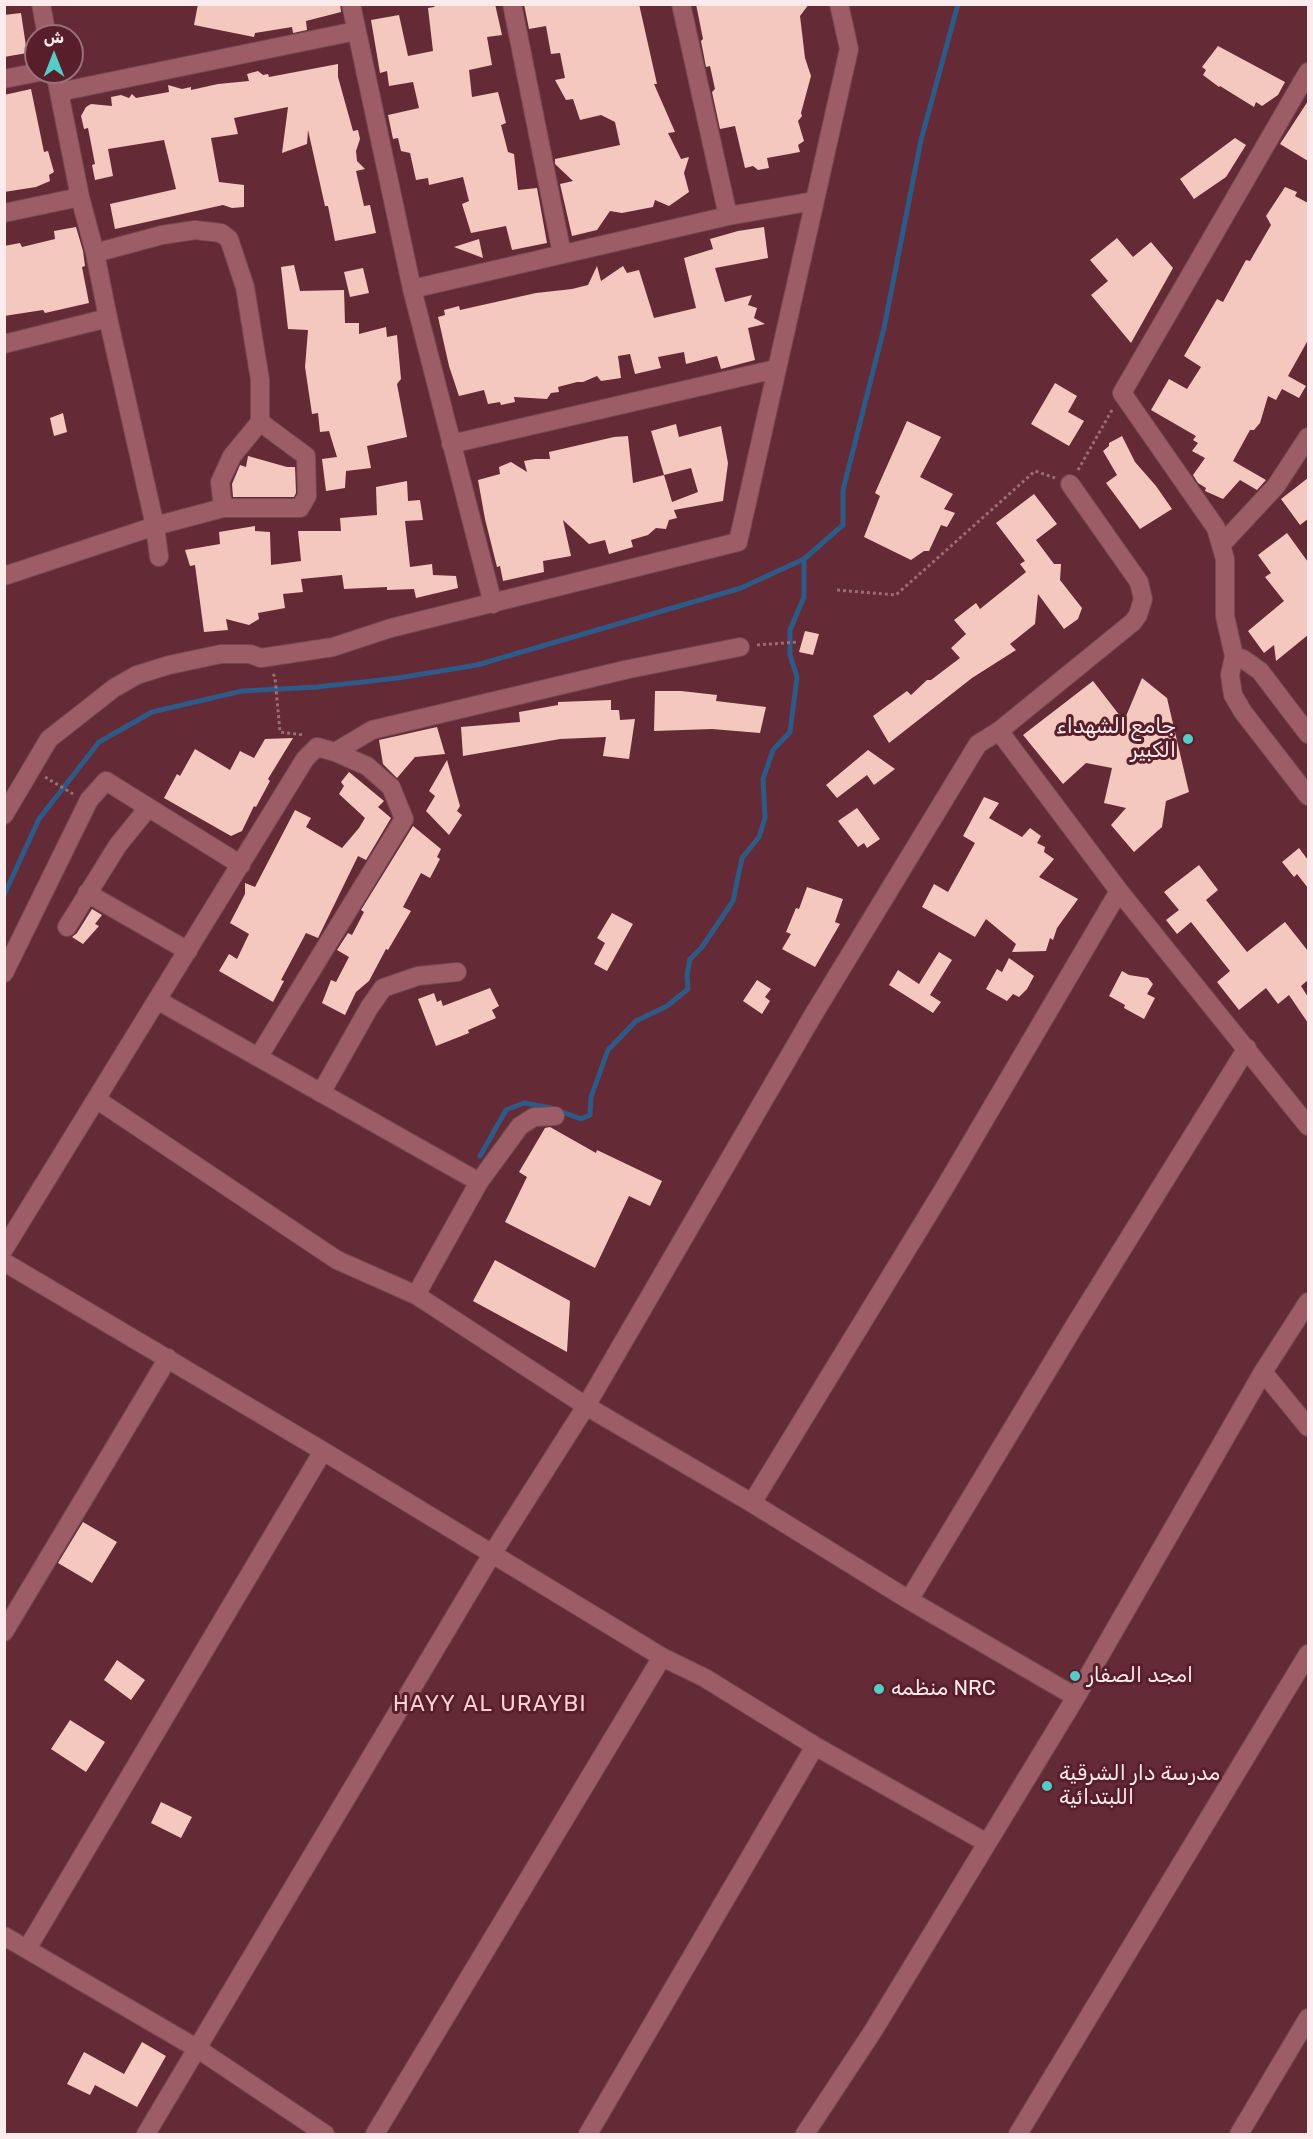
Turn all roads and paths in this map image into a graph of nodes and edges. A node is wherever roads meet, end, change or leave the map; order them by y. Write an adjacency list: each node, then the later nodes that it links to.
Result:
1 (41, 4): 6 (street)
2 (351, 4): 7 (street)
3 (512, 4): 18 (street)
4 (681, 4): 16 (street)
5 (839, 4): 14 (street)
6 (45, 24)
7 (356, 30): 12 (street); 19 (street)
8 (1308, 74): 23 (street)
9 (24, 75): 10 (street)
10 (4, 79)
11 (57, 84): 12 (street)
12 (59, 92): 13 (street)
13 (80, 197): 15 (street); 17 (street)
14 (814, 201): 16 (street); 22 (street)
15 (4, 213)
16 (728, 216): 18 (street)
17 (95, 253): 20 (street); 24 (street)
18 (562, 254): 19 (street)
19 (412, 289): 26 (street)
20 (108, 318): 21 (street); 29 (street)
21 (4, 344)
22 (776, 369): 26 (street); 34 (street)
23 (1122, 393): 27 (path); 30 (street)
24 (260, 422): 28 (street); 28 (street)
25 (1308, 440): 30 (street)
26 (451, 444): 34 (street)
27 (1070, 484): 33 (path); 40 (street)
28 (223, 508): 29 (street)
29 (155, 526): 31 (street); 32 (street)
30 (1222, 544): 38 (street)
31 (159, 557)
32 (4, 576)
33 (837, 590)
34 (493, 604): 48 (street)
35 (798, 642): 36 (path)
36 (766, 644)
37 (740, 647): 43 (street)
38 (1234, 656): 41 (street); 45 (street)
39 (275, 677): 42 (path)
40 (999, 731): 50 (street); 70 (street)
41 (1308, 734)
42 (317, 747): 43 (street); 49 (street)
43 (335, 752): 58 (street)
44 (52, 781): 46 (path)
45 (1308, 796)
46 (77, 797)
47 (148, 808): 49 (street); 51 (street); 55 (street)
48 (4, 815)
49 (241, 864): 53 (street)
50 (1119, 891): 57 (street); 73 (street)
51 (87, 892): 52 (street); 53 (street)
52 (67, 927)
53 (188, 951): 56 (street)
54 (457, 972): 59 (street)
55 (4, 973)
56 (157, 1000): 58 (street); 60 (street)
57 (1247, 1048): 62 (street); 75 (street)
58 (259, 1056): 59 (street)
59 (321, 1093): 63 (street)
60 (96, 1099): 64 (street); 66 (street)
61 (555, 1116): 63 (street)
62 (1308, 1126)
63 (479, 1182): 66 (street)
64 (4, 1249)
65 (4, 1262): 68 (street)
66 (416, 1295): 70 (street)
67 (1308, 1302): 69 (street)
68 (168, 1358): 72 (street); 76 (street)
69 (1263, 1372): 71 (street); 79 (street)
70 (586, 1406): 73 (street); 74 (street)
71 (1308, 1427)
72 (323, 1451): 74 (street); 83 (street)
73 (752, 1503): 75 (street)
74 (492, 1554): 78 (street); 85 (street)
75 (909, 1600): 79 (street)
76 (4, 1632)
77 (1308, 1654): 91 (street)
78 (662, 1657): 80 (street); 88 (street)
79 (1076, 1696): 81 (street)
80 (815, 1746): 81 (street); 89 (street)
81 (987, 1843): 90 (street)
82 (4, 1936): 83 (street)
83 (27, 1949): 85 (street)
84 (1308, 2018): 92 (street)
85 (198, 2049): 86 (street); 87 (street)
86 (146, 2134)
87 (325, 2134)
88 (375, 2134)
89 (588, 2134)
90 (805, 2134)
91 (1018, 2134)
92 (1239, 2134)

